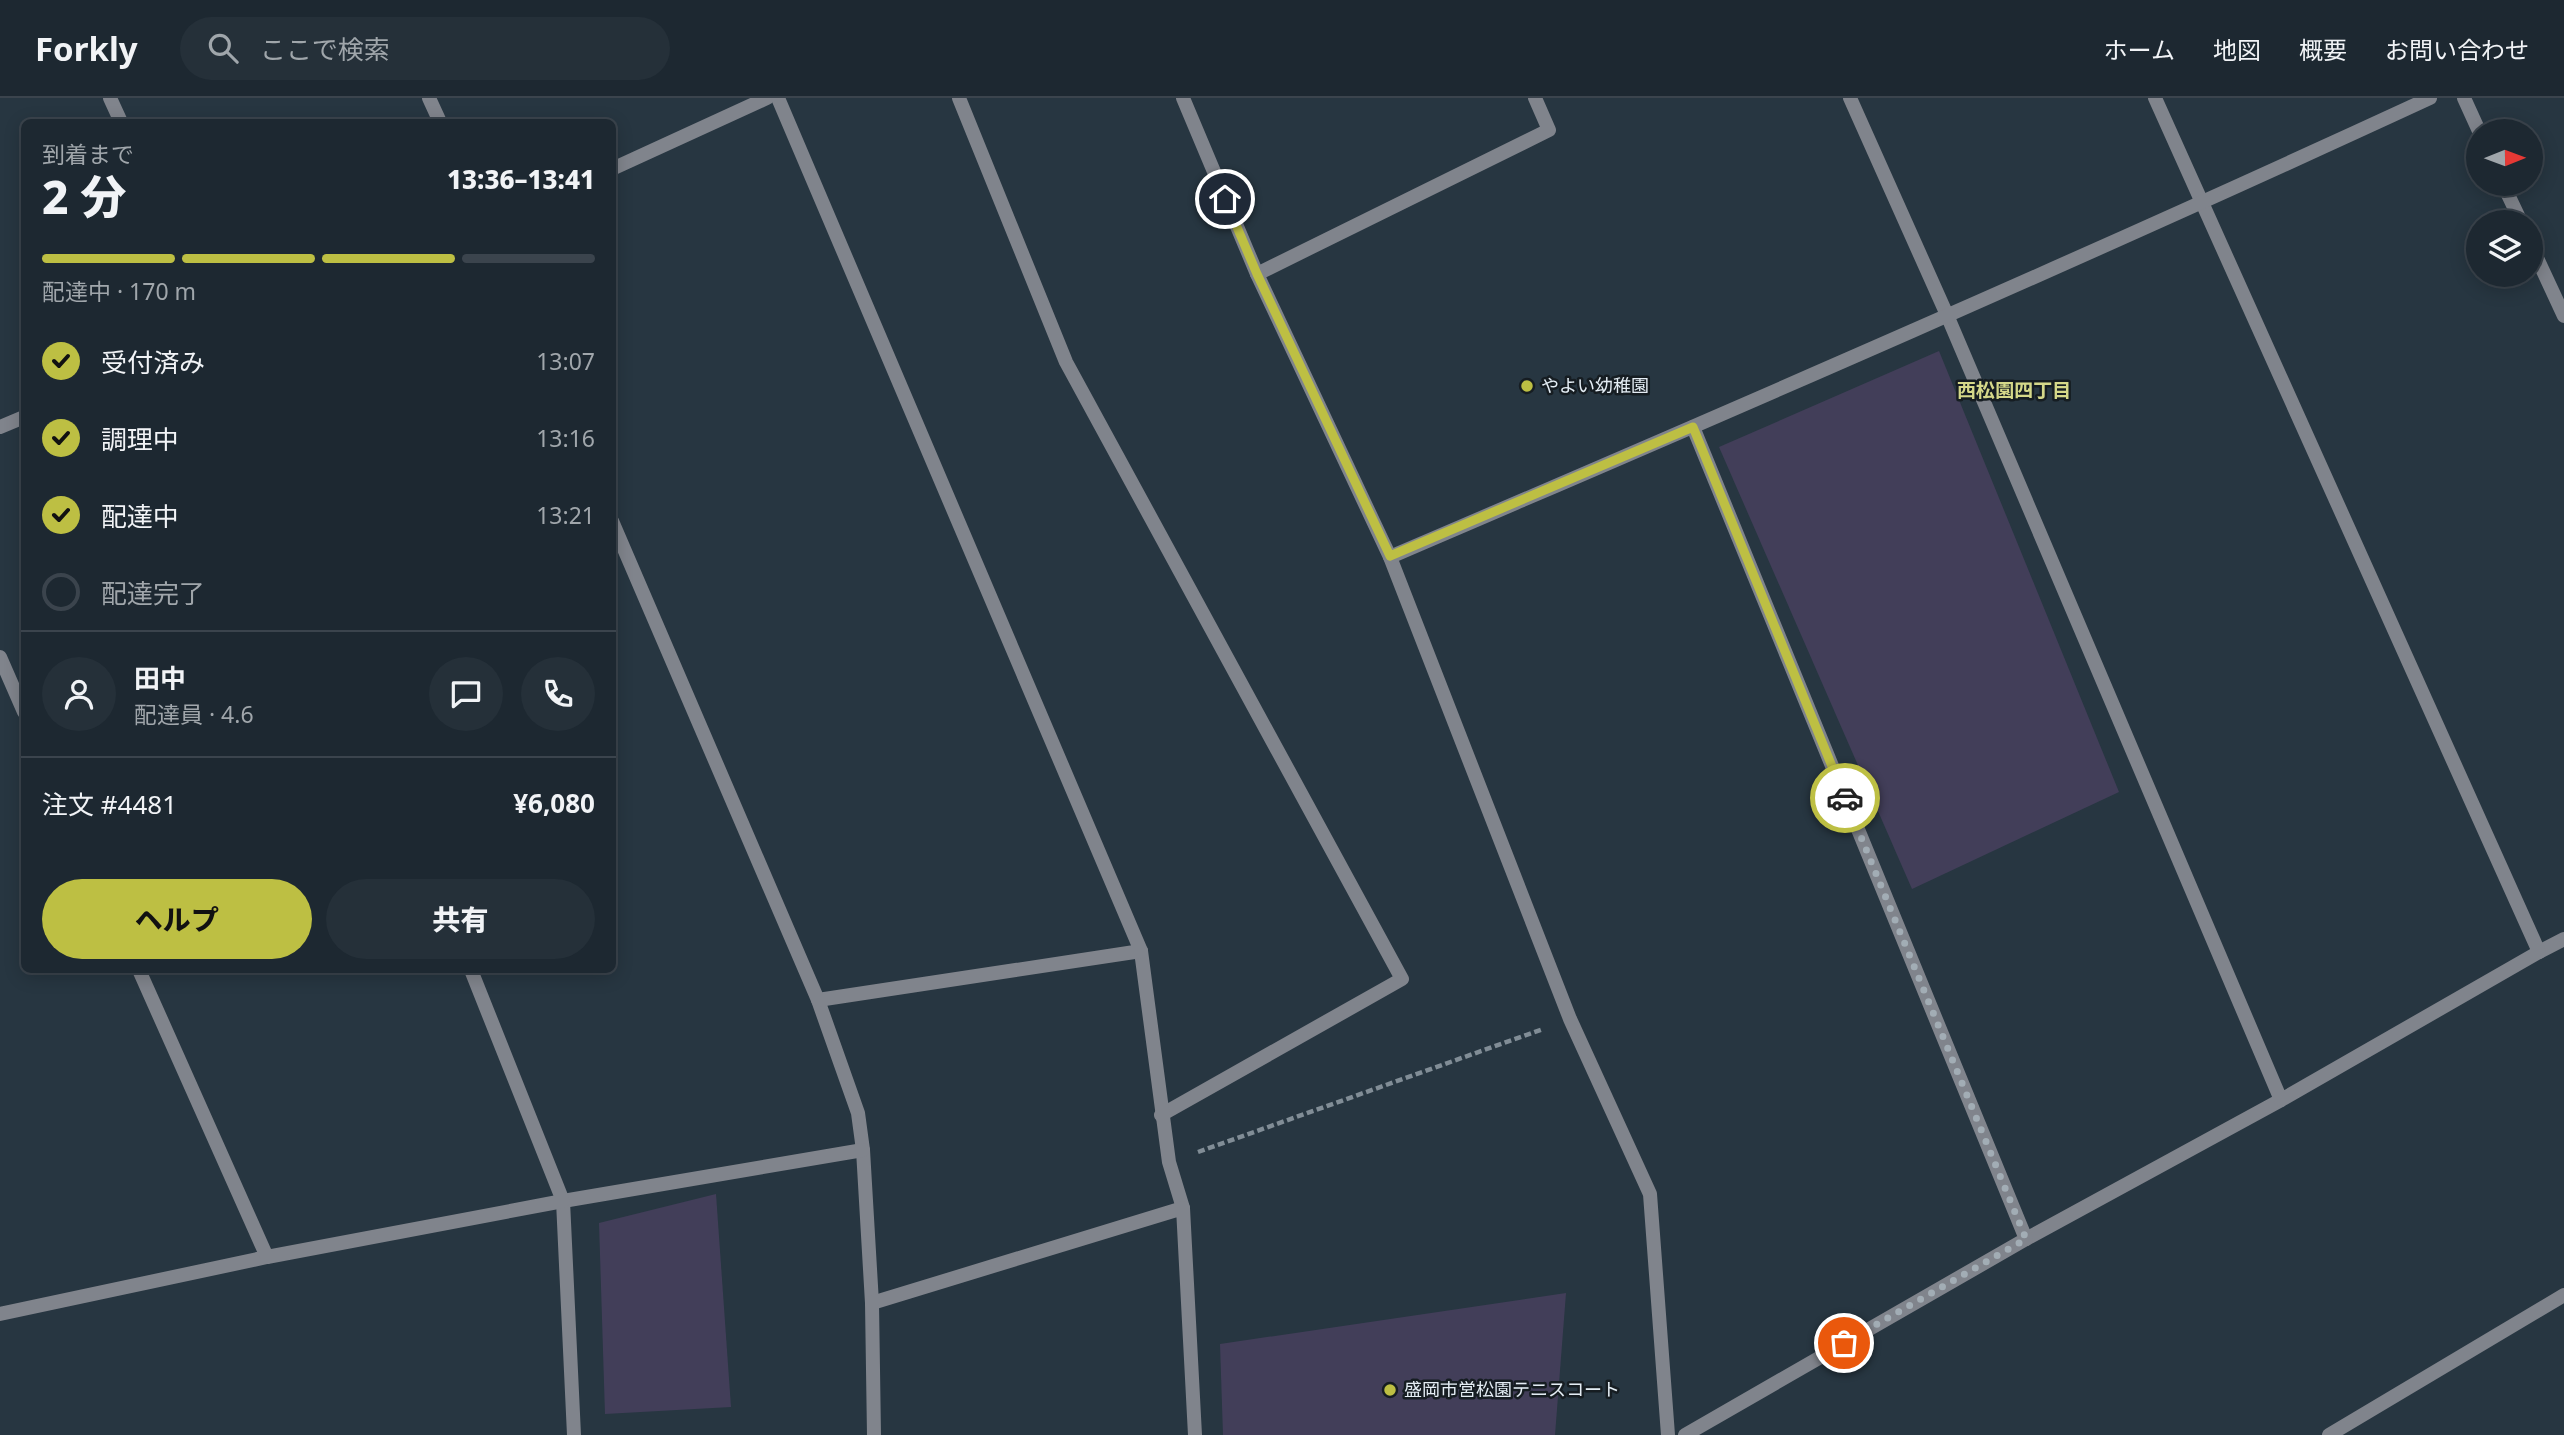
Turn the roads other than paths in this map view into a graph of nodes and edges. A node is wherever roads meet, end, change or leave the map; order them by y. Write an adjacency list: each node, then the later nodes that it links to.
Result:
1 (110, 98): 13 (street)
2 (429, 98): 14 (street)
3 (767, 98): 12 (street)
4 (778, 98): 30 (street)
5 (959, 98): 36 (street)
6 (1182, 98): 19 (street)
7 (1535, 98): 19 (street)
8 (1850, 98): 20 (street)
9 (2155, 98): 17 (street)
10 (2430, 98): 17 (street)
11 (2464, 98): 15 (street)
12 (748, 101): 16 (street)
13 (120, 119)
14 (439, 119)
15 (2474, 119)
16 (616, 167)
17 (2203, 203): 20 (street); 31 (street)
18 (2543, 271): 21 (street)
19 (1257, 274): 26 (street)
20 (1947, 315): 24 (street); 35 (street)
21 (2564, 316)
22 (21, 418): 23 (street)
23 (0, 427)
24 (1693, 427): 26 (street); 40 (street)
25 (616, 530): 34 (street)
26 (1390, 556): 48 (street)
27 (0, 657): 28 (street)
28 (21, 705)
29 (2564, 939): 31 (street)
30 (1141, 951): 34 (street); 36 (street)
31 (2539, 952): 35 (street)
32 (140, 973): 41 (street)
33 (472, 973): 38 (street)
34 (817, 1000): 37 (street)
35 (2281, 1100): 40 (street)
36 (1161, 1115): 39 (street)
37 (863, 1150): 38 (street); 43 (street)
38 (563, 1202): 41 (street); 45 (street)
39 (1183, 1208): 43 (street); 47 (street)
40 (2026, 1239): 49 (street)
41 (267, 1256): 44 (street)
42 (2564, 1295): 50 (street)
43 (872, 1303): 46 (street)
44 (0, 1314)
45 (575, 1435)
46 (874, 1435)
47 (1195, 1435)
48 (1668, 1435)
49 (1685, 1435)
50 (2329, 1435)

